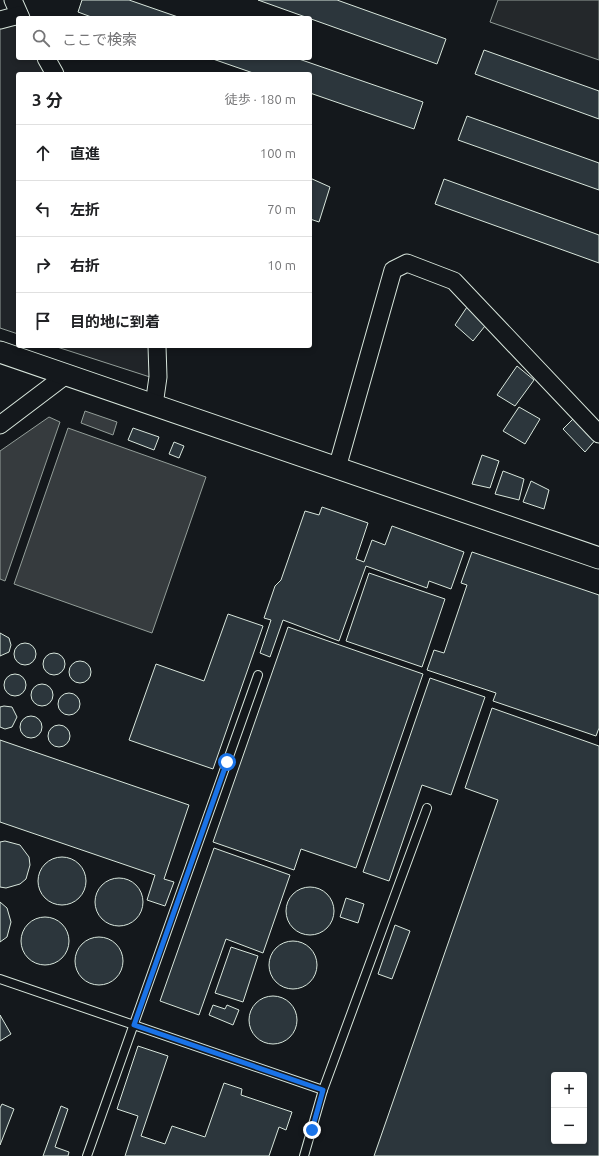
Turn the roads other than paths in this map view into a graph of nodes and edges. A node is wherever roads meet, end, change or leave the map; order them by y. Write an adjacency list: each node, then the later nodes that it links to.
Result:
1 (18, 11): 2 (street)
2 (0, 20)
3 (47, 60): 4 (street)
4 (54, 72)
5 (157, 348): 8 (street)
6 (0, 352): 7 (street)
7 (66, 374): 8 (street); 9 (street)
8 (154, 405): 11 (street)
9 (0, 425)
10 (599, 434): 11 (street)
11 (337, 468): 12 (street)
12 (599, 558)
13 (258, 675): 16 (lane)
14 (427, 808): 17 (lane)
15 (0, 979): 16 (lane)
16 (134, 1025): 17 (lane); 18 (lane)
17 (323, 1090): 19 (lane)
18 (87, 1156)
19 (304, 1156)

